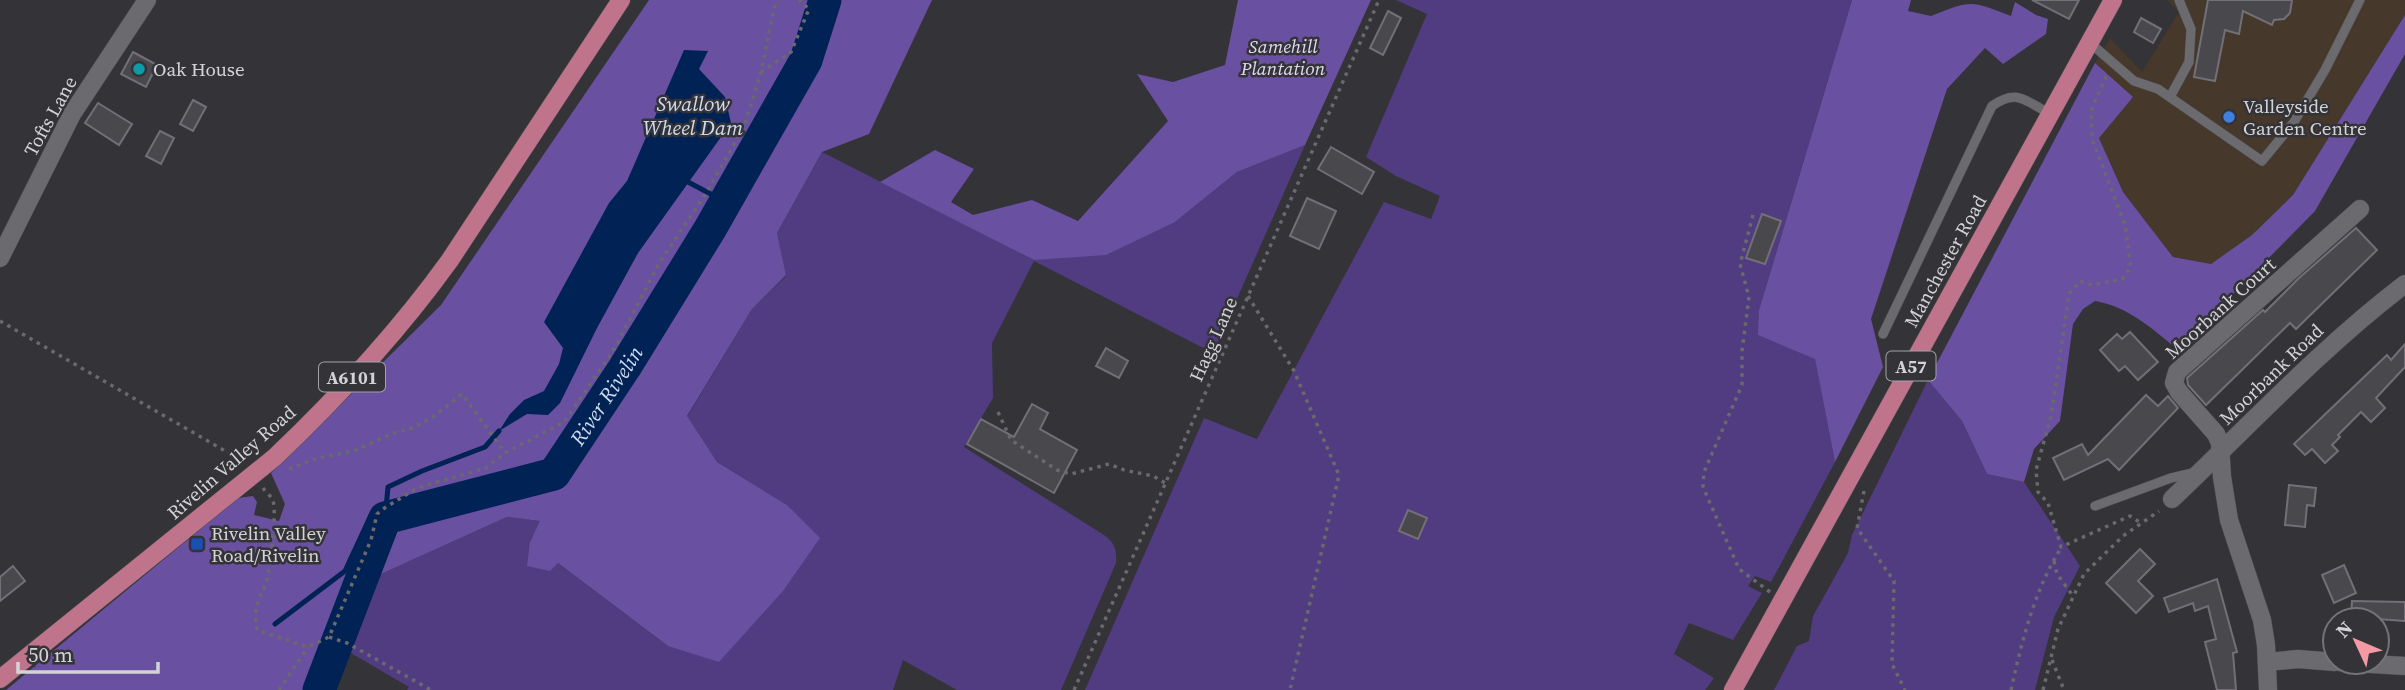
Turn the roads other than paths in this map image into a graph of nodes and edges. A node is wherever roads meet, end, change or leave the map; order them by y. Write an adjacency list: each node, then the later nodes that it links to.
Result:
1 (147, 0): 10 (street, Tofts Lane)
2 (621, 0): 19 (main road, Rivelin Valley Road / A6101)
3 (2113, 0): 6 (main road, Manchester Road / A57)
4 (2179, 0): 7 (lane)
5 (2360, 0): 7 (lane)
6 (2089, 42): 7 (lane); 8 (main road, Manchester Road / A57)
7 (2170, 97)
8 (2049, 113): 12 (lane); 20 (main road, Manchester Road / A57)
9 (2361, 209): 13 (street, Moorbank Court)
10 (0, 258)
11 (2405, 284): 13 (street, Moorbank Road)
12 (1883, 334)
13 (2221, 452): 14 (street, Moorbank Road); 18 (street)
14 (2202, 471): 15 (street, Moorbank Road); 16 (lane)
15 (2172, 499)
16 (2095, 506)
17 (2321, 661): 18 (street)
18 (2267, 662): 21 (street)
19 (0, 678)
20 (1733, 690)
21 (2267, 690)

